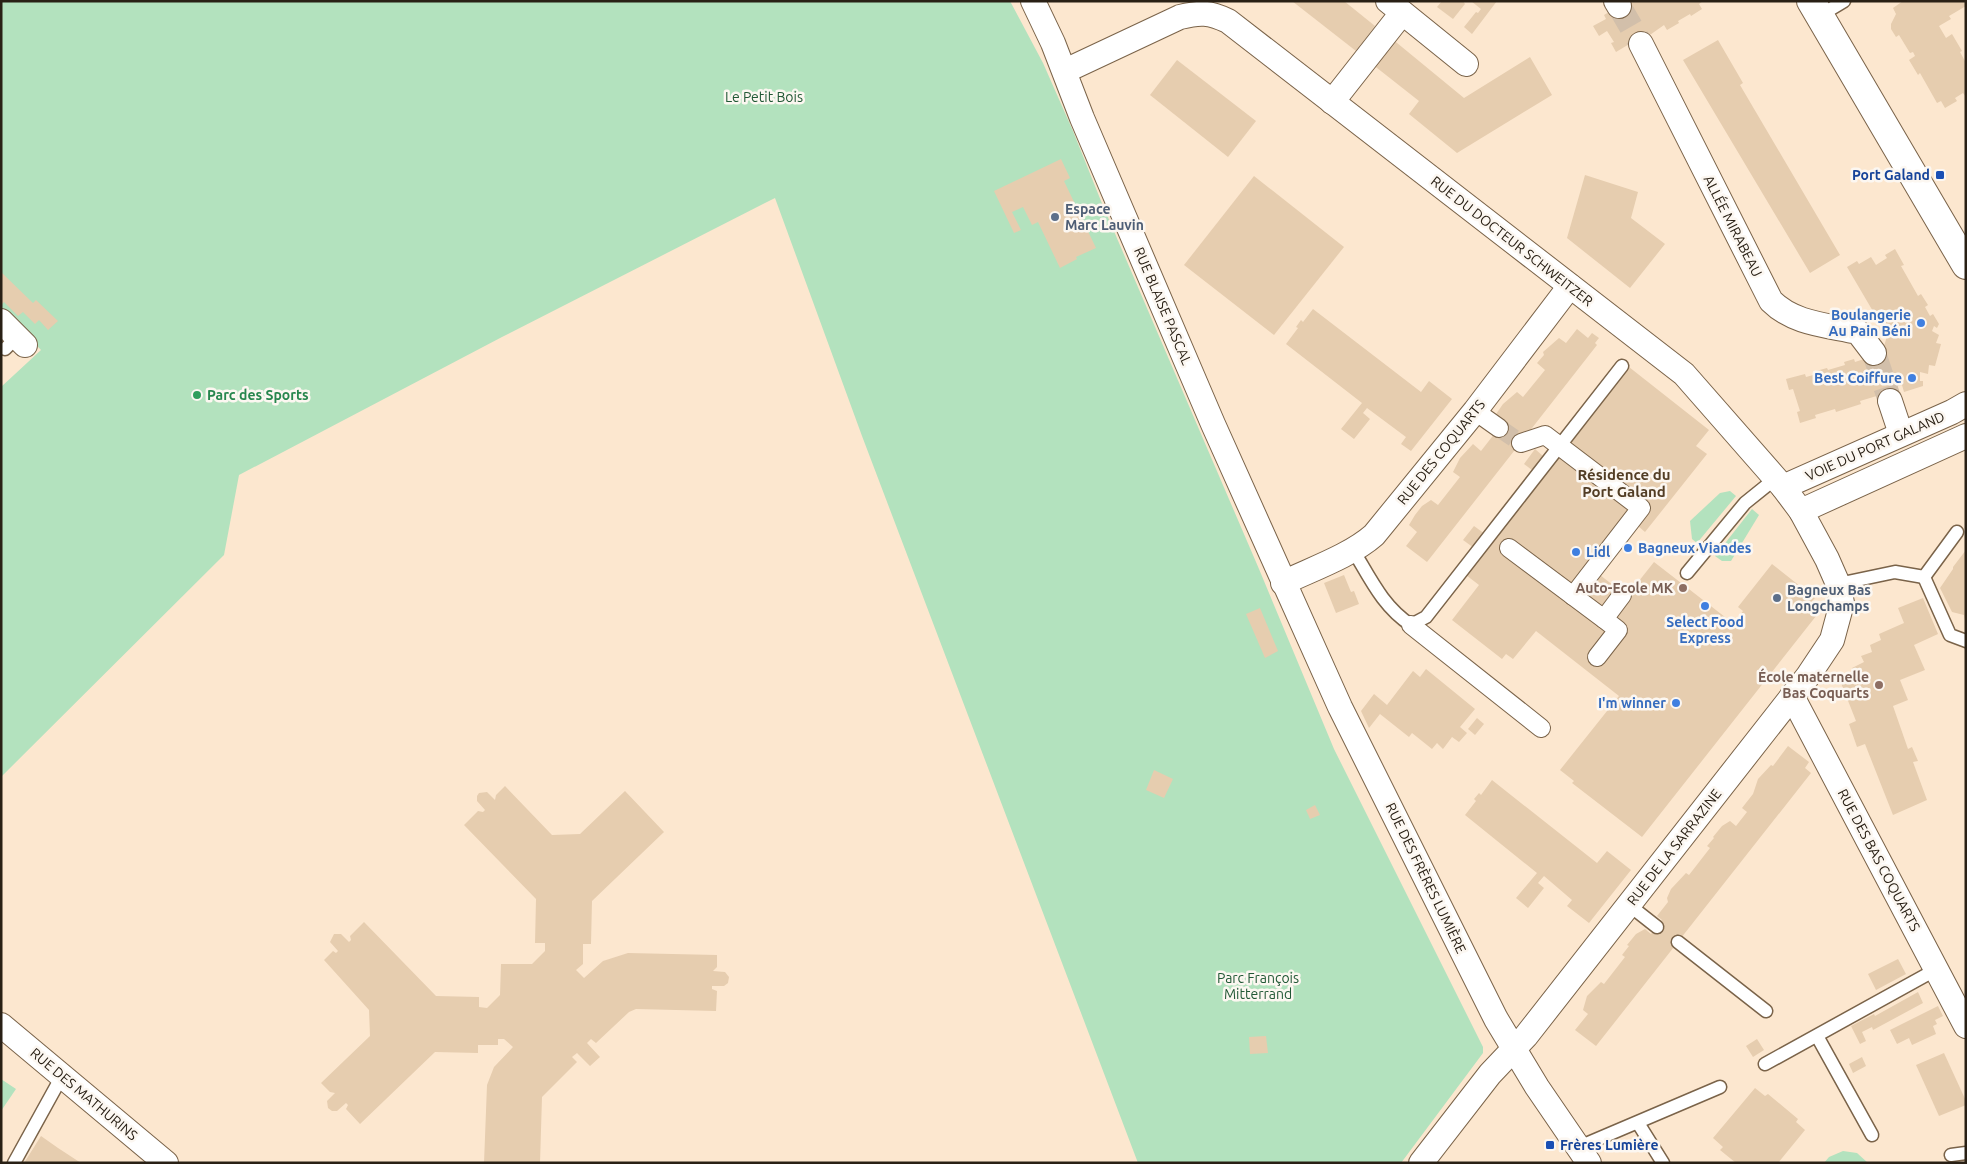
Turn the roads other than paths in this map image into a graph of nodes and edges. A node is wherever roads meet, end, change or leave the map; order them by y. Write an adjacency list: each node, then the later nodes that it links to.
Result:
1 (1033, 1): 7 (street, RUE BLAISE PASCAL)
2 (1844, 1): 4 (lane)
3 (1395, 7): 6 (street); 8 (street)
4 (1815, 8): 9 (street)
5 (1641, 44): 11 (street, ALLÉE MIRABEAU)
6 (1466, 64)
7 (1064, 71): 8 (street, RUE DU DOCTEUR SCHWEITZER); 27 (street, RUE BLAISE PASCAL)
8 (1332, 102): 10 (street, RUE DU DOCTEUR SCHWEITZER)
9 (1966, 265)
10 (1570, 286): 15 (street, RUE DES COQUARTS); 20 (street, RUE DU DOCTEUR SCHWEITZER)
11 (1874, 353)
12 (1622, 366): 32 (lane)
13 (1890, 401): 17 (street)
14 (1966, 404): 17 (street, VOIE DU PORT GALAND)
15 (1475, 411): 16 (street); 24 (street, RUE DES COQUARTS)
16 (1499, 428)
17 (1901, 434): 20 (street, VOIE DU PORT GALAND)
18 (1966, 436): 21 (street, VOIE DU PORT GALAND)
19 (1521, 443): 29 (street)
20 (1779, 482): 21 (street, RUE DU DOCTEUR SCHWEITZER); 25 (lane)
21 (1801, 511): 28 (street, RUE DU DOCTEUR SCHWEITZER)
22 (1957, 532): 26 (lane)
23 (1509, 548): 29 (street)
24 (1353, 550): 27 (street, RUE DES COQUARTS); 32 (lane)
25 (1687, 573)
26 (1924, 577): 28 (lane); 34 (lane)
27 (1283, 583): 46 (street, RUE DES FRÈRES LUMIÈRE)
28 (1838, 584): 33 (street, RUE DU DOCTEUR SCHWEITZER)
29 (1573, 596): 31 (street)
30 (1622, 596): 31 (street)
31 (1604, 619): 35 (street)
32 (1411, 625): 37 (street)
33 (1832, 640): 36 (street, RUE DE LA SARRAZINE)
34 (1966, 641)
35 (1597, 657)
36 (1792, 696): 38 (street, RUE DE LA SARRAZINE); 41 (street, RUE DES BAS COQUARTS)
37 (1540, 728)
38 (1629, 905): 39 (lane); 46 (street, RUE DE LA SARRAZINE)
39 (1657, 927)
40 (1678, 942): 42 (lane)
41 (1937, 969): 44 (street, RUE DES BAS COQUARTS); 45 (lane)
42 (1766, 1011)
43 (1, 1025): 48 (street, RUE DES MATHURINS)
44 (1966, 1026)
45 (1817, 1036): 47 (lane); 51 (lane)
46 (1514, 1050): 53 (street, RUE DES FRÈRES LUMIÈRE); 57 (street, RUE DE LA SARRAZINE)
47 (1765, 1064)
48 (62, 1076): 55 (lane); 56 (street, RUE DES MATHURINS)
49 (1720, 1087): 50 (lane)
50 (1638, 1123): 53 (lane); 58 (lane)
51 (1872, 1135)
52 (1966, 1153): 54 (lane)
53 (1584, 1155)
54 (1951, 1155)
55 (14, 1163)
56 (166, 1163)
57 (1421, 1163)
58 (1663, 1163)

